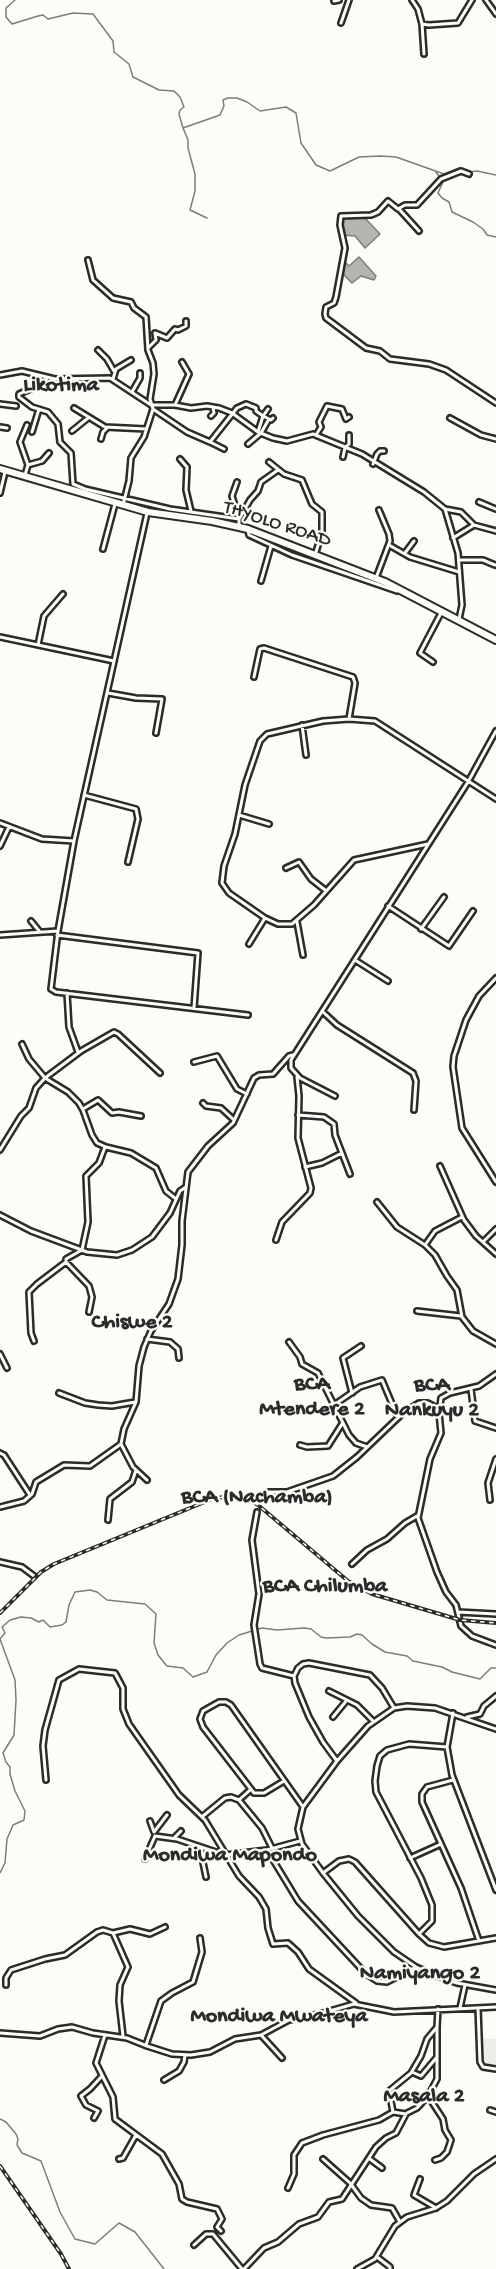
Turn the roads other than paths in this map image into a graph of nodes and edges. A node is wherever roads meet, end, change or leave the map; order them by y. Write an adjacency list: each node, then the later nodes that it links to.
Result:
1 (350, 0): 6 (street)
2 (412, 0): 7 (street)
3 (472, 0): 7 (street)
4 (486, 0): 5 (street)
5 (496, 14)
6 (341, 23)
7 (422, 24): 8 (street)
8 (424, 54)
9 (469, 174): 10 (street)
10 (399, 209): 11 (street); 24 (street)
11 (419, 231)
12 (88, 260): 14 (street)
13 (186, 321): 14 (street)
14 (148, 348): 26 (street)
15 (98, 350): 18 (street)
16 (130, 360): 18 (street)
17 (182, 362): 27 (street)
18 (114, 371): 22 (street)
19 (140, 373): 23 (street)
20 (0, 375): 21 (street)
21 (47, 378): 22 (street); 31 (street)
22 (113, 379): 23 (street)
23 (132, 392): 26 (street)
24 (496, 403)
25 (0, 404): 28 (street)
26 (151, 405): 27 (street); 32 (street)
27 (175, 405): 29 (street)
28 (16, 406)
29 (213, 406): 34 (street); 35 (street)
30 (74, 408): 38 (street)
31 (39, 409): 46 (street); 67 (street)
32 (153, 409): 44 (street); 52 (street)
33 (268, 410): 36 (street)
34 (232, 413): 36 (street); 47 (street); 52 (street)
35 (211, 416)
36 (263, 416): 47 (street); 47 (street)
37 (349, 417): 48 (street)
38 (88, 418): 43 (street); 45 (street)
39 (450, 418): 51 (street)
40 (27, 425): 62 (street)
41 (0, 427): 42 (street)
42 (7, 428)
43 (107, 428): 44 (street); 50 (street)
44 (146, 429): 70 (street)
45 (72, 431)
46 (32, 432)
47 (260, 432): 48 (street); 53 (street)
48 (315, 435): 54 (street)
49 (349, 435): 54 (street)
50 (101, 439)
51 (496, 439)
52 (210, 442): 55 (street)
53 (248, 444)
54 (347, 447): 58 (street); 61 (street)
55 (224, 449)
56 (384, 451): 61 (street)
57 (49, 453): 62 (street)
58 (343, 457)
59 (180, 459): 76 (street)
60 (269, 462): 64 (street)
61 (373, 462): 72 (street)
62 (28, 465): 65 (street)
63 (3, 470): 65 (highway, THYOLO ROAD); 68 (street)
64 (278, 470): 77 (street); 87 (street)
65 (25, 476): 67 (highway, THYOLO ROAD)
66 (237, 482): 77 (street)
67 (86, 492): 69 (highway, THYOLO ROAD)
68 (0, 493)
69 (112, 499): 70 (highway, THYOLO ROAD); 85 (street)
70 (124, 501): 75 (highway, THYOLO ROAD); 76 (street)
71 (480, 502): 73 (street)
72 (445, 508): 78 (street); 81 (street)
73 (496, 509)
74 (379, 510): 84 (street)
75 (148, 512): 76 (highway, THYOLO ROAD); 100 (street)
76 (192, 515): 77 (highway, THYOLO ROAD)
77 (239, 522): 83 (highway, THYOLO ROAD)
78 (474, 525): 80 (street); 81 (street)
79 (496, 525): 80 (street)
80 (495, 531)
81 (453, 538): 88 (street)
82 (414, 541): 86 (street)
83 (272, 542): 87 (highway, THYOLO ROAD); 92 (street); 93 (street)
84 (389, 545): 86 (street); 91 (street)
85 (103, 549)
86 (405, 553): 90 (street)
87 (315, 555): 91 (highway, THYOLO ROAD)
88 (459, 560): 89 (street); 90 (street)
89 (495, 565)
90 (459, 572): 96 (street)
91 (376, 578): 93 (highway, THYOLO ROAD)
92 (261, 581)
93 (404, 591): 95 (highway, THYOLO ROAD)
94 (63, 594): 99 (street)
95 (441, 611): 96 (highway, THYOLO ROAD); 101 (street)
96 (458, 620): 98 (highway, THYOLO ROAD)
97 (0, 637): 99 (street)
98 (496, 640)
99 (38, 645): 100 (street)
100 (114, 661): 103 (street)
101 (433, 662)
102 (254, 676): 104 (street)
103 (108, 693): 106 (street); 110 (street)
104 (349, 719): 105 (street); 109 (street)
105 (302, 725): 108 (street); 112 (street)
106 (156, 733)
107 (496, 733): 109 (street)
108 (306, 755)
109 (468, 782): 111 (street); 117 (street)
110 (84, 795): 116 (street); 119 (street)
111 (496, 799)
112 (239, 815): 114 (street); 125 (street)
113 (0, 823): 115 (street)
114 (269, 824)
115 (9, 827): 116 (street); 118 (street)
116 (74, 841): 130 (street)
117 (428, 844): 121 (street); 123 (street)
118 (0, 846)
119 (128, 862)
120 (286, 868): 121 (street)
121 (325, 890): 127 (street)
122 (444, 897): 128 (street)
123 (388, 906): 128 (street); 134 (street)
124 (473, 911): 128 (street)
125 (265, 918): 127 (street); 132 (street)
126 (31, 921): 129 (street)
127 (297, 922): 133 (street)
128 (421, 928)
129 (40, 932): 130 (street); 131 (street)
130 (58, 933): 137 (street); 138 (street)
131 (0, 935)
132 (249, 944)
133 (303, 955)
134 (355, 960): 136 (street); 139 (street)
135 (496, 978): 162 (street)
136 (388, 981)
137 (67, 993): 138 (street); 142 (street)
138 (194, 1008): 140 (street)
139 (322, 1011): 143 (street); 152 (street)
140 (248, 1015)
141 (22, 1044): 147 (street)
142 (78, 1053): 145 (street); 147 (street)
143 (293, 1055): 146 (street); 148 (street)
144 (194, 1062): 148 (street)
145 (160, 1073)
146 (297, 1076): 149 (street); 153 (street)
147 (45, 1078): 151 (street); 157 (street)
148 (247, 1094): 155 (street)
149 (335, 1096)
150 (203, 1102): 155 (street)
151 (83, 1109): 154 (street); 156 (street)
152 (414, 1110)
153 (298, 1115): 158 (street); 160 (street)
154 (141, 1116)
155 (235, 1120): 163 (street)
156 (105, 1147): 164 (street); 172 (street)
157 (0, 1150)
158 (342, 1153): 160 (street); 161 (street)
159 (440, 1166): 167 (street)
160 (305, 1167): 169 (street)
161 (350, 1174)
162 (496, 1182)
163 (186, 1187): 164 (street); 178 (street)
164 (176, 1199): 172 (street)
165 (377, 1202): 171 (street)
166 (0, 1215): 172 (street)
167 (462, 1216): 170 (street); 171 (street)
168 (496, 1229): 170 (street)
169 (276, 1240)
170 (483, 1242): 173 (street)
171 (425, 1245): 177 (street)
172 (82, 1250): 174 (street)
173 (496, 1254)
174 (66, 1262): 176 (street); 179 (street)
175 (417, 1311): 177 (street)
176 (89, 1312)
177 (461, 1316): 181 (street)
178 (147, 1339): 184 (street); 190 (street)
179 (34, 1341)
180 (289, 1342): 191 (street)
181 (496, 1344)
182 (361, 1346): 189 (street)
183 (0, 1354): 185 (street)
184 (179, 1358)
185 (7, 1368)
186 (496, 1374): 187 (street)
187 (471, 1389): 192 (street); 195 (street)
188 (59, 1393): 190 (street)
189 (352, 1393): 191 (street); 193 (street)
190 (136, 1402): 196 (street)
191 (334, 1405): 194 (street)
192 (439, 1409): 193 (street); 208 (street)
193 (398, 1418): 198 (street)
194 (343, 1423): 197 (street); 198 (street)
195 (496, 1428)
196 (121, 1444): 201 (street); 204 (street)
197 (300, 1445)
198 (367, 1447): 203 (street)
199 (0, 1453): 204 (street)
200 (496, 1459): 205 (street)
201 (136, 1470): 202 (street); 209 (street)
202 (147, 1480)
203 (269, 1492)
204 (30, 1495): 206 (street)
205 (490, 1500)
206 (0, 1507)
207 (257, 1512): 216 (street)
208 (418, 1516): 211 (street); 213 (street)
209 (108, 1520)
210 (0, 1562): 212 (street)
211 (352, 1564)
212 (34, 1576)
213 (458, 1612): 214 (street); 215 (street)
214 (496, 1614)
215 (496, 1645)
216 (294, 1676): 220 (street); 227 (street)
217 (329, 1691): 219 (street)
218 (496, 1696): 223 (street)
219 (347, 1700): 222 (street); 224 (street)
220 (394, 1708): 221 (street); 224 (street)
221 (453, 1713): 223 (street); 226 (street)
222 (333, 1717)
223 (465, 1717): 225 (street)
224 (373, 1721): 227 (street)
225 (496, 1729)
226 (447, 1747): 229 (street); 246 (street)
227 (337, 1761): 233 (street)
228 (46, 1780): 235 (street)
229 (453, 1780): 241 (street); 250 (street)
230 (284, 1781): 231 (street); 231 (street); 233 (street)
231 (250, 1790): 232 (street)
232 (239, 1800): 235 (street); 243 (street)
233 (303, 1807): 240 (street)
234 (167, 1815): 238 (street)
235 (203, 1816): 245 (street)
236 (150, 1821): 238 (street)
237 (181, 1831): 239 (street)
238 (154, 1834): 239 (street); 247 (street)
239 (174, 1838): 242 (street)
240 (300, 1841): 243 (street); 248 (street)
241 (441, 1844): 246 (street); 256 (street)
242 (200, 1848): 245 (street); 249 (street)
243 (272, 1848): 244 (street)
244 (267, 1850): 245 (street); 257 (street)
245 (225, 1855): 261 (street)
246 (410, 1858): 253 (street)
247 (145, 1859)
248 (322, 1873): 253 (street); 257 (street)
249 (206, 1877)
250 (496, 1890)
251 (165, 1927): 252 (street)
252 (113, 1933): 258 (street); 270 (street)
253 (419, 1934): 256 (street)
254 (200, 1938): 271 (street)
255 (496, 1938): 256 (street)
256 (479, 1941)
257 (416, 1967): 259 (street)
258 (6, 1985)
259 (465, 1985): 260 (street); 264 (street)
260 (496, 1990)
261 (356, 2003): 265 (street); 268 (street)
262 (478, 2007): 263 (street); 264 (street); 275 (street)
263 (496, 2007)
264 (460, 2008): 265 (street)
265 (438, 2009): 266 (street)
266 (437, 2026): 273 (street); 276 (street)
267 (0, 2033): 269 (street)
268 (261, 2035): 272 (street); 274 (street)
269 (105, 2036): 270 (street); 277 (street)
270 (123, 2037): 271 (street)
271 (146, 2046): 272 (street)
272 (185, 2055): 278 (street)
273 (437, 2056): 276 (street); 279 (street)
274 (282, 2058)
275 (496, 2069)
276 (412, 2072): 281 (street)
277 (102, 2076): 284 (street); 285 (street)
278 (164, 2080)
279 (428, 2096): 283 (street); 290 (street)
280 (490, 2110): 282 (street)
281 (393, 2112): 283 (street); 294 (street)
282 (496, 2112)
283 (406, 2114): 288 (street)
284 (94, 2118)
285 (136, 2135): 286 (street); 297 (street)
286 (119, 2159)
287 (323, 2159): 293 (street)
288 (370, 2159): 291 (street); 293 (street)
289 (496, 2159): 295 (street)
290 (435, 2160)
291 (382, 2168)
292 (420, 2179): 295 (street)
293 (350, 2183): 296 (street); 300 (street)
294 (288, 2188)
295 (436, 2208): 296 (street)
296 (400, 2222): 299 (street)
297 (221, 2231)
298 (194, 2245): 300 (street)
299 (377, 2257): 301 (street); 302 (street)
300 (243, 2269)
301 (357, 2269)
302 (390, 2269)

